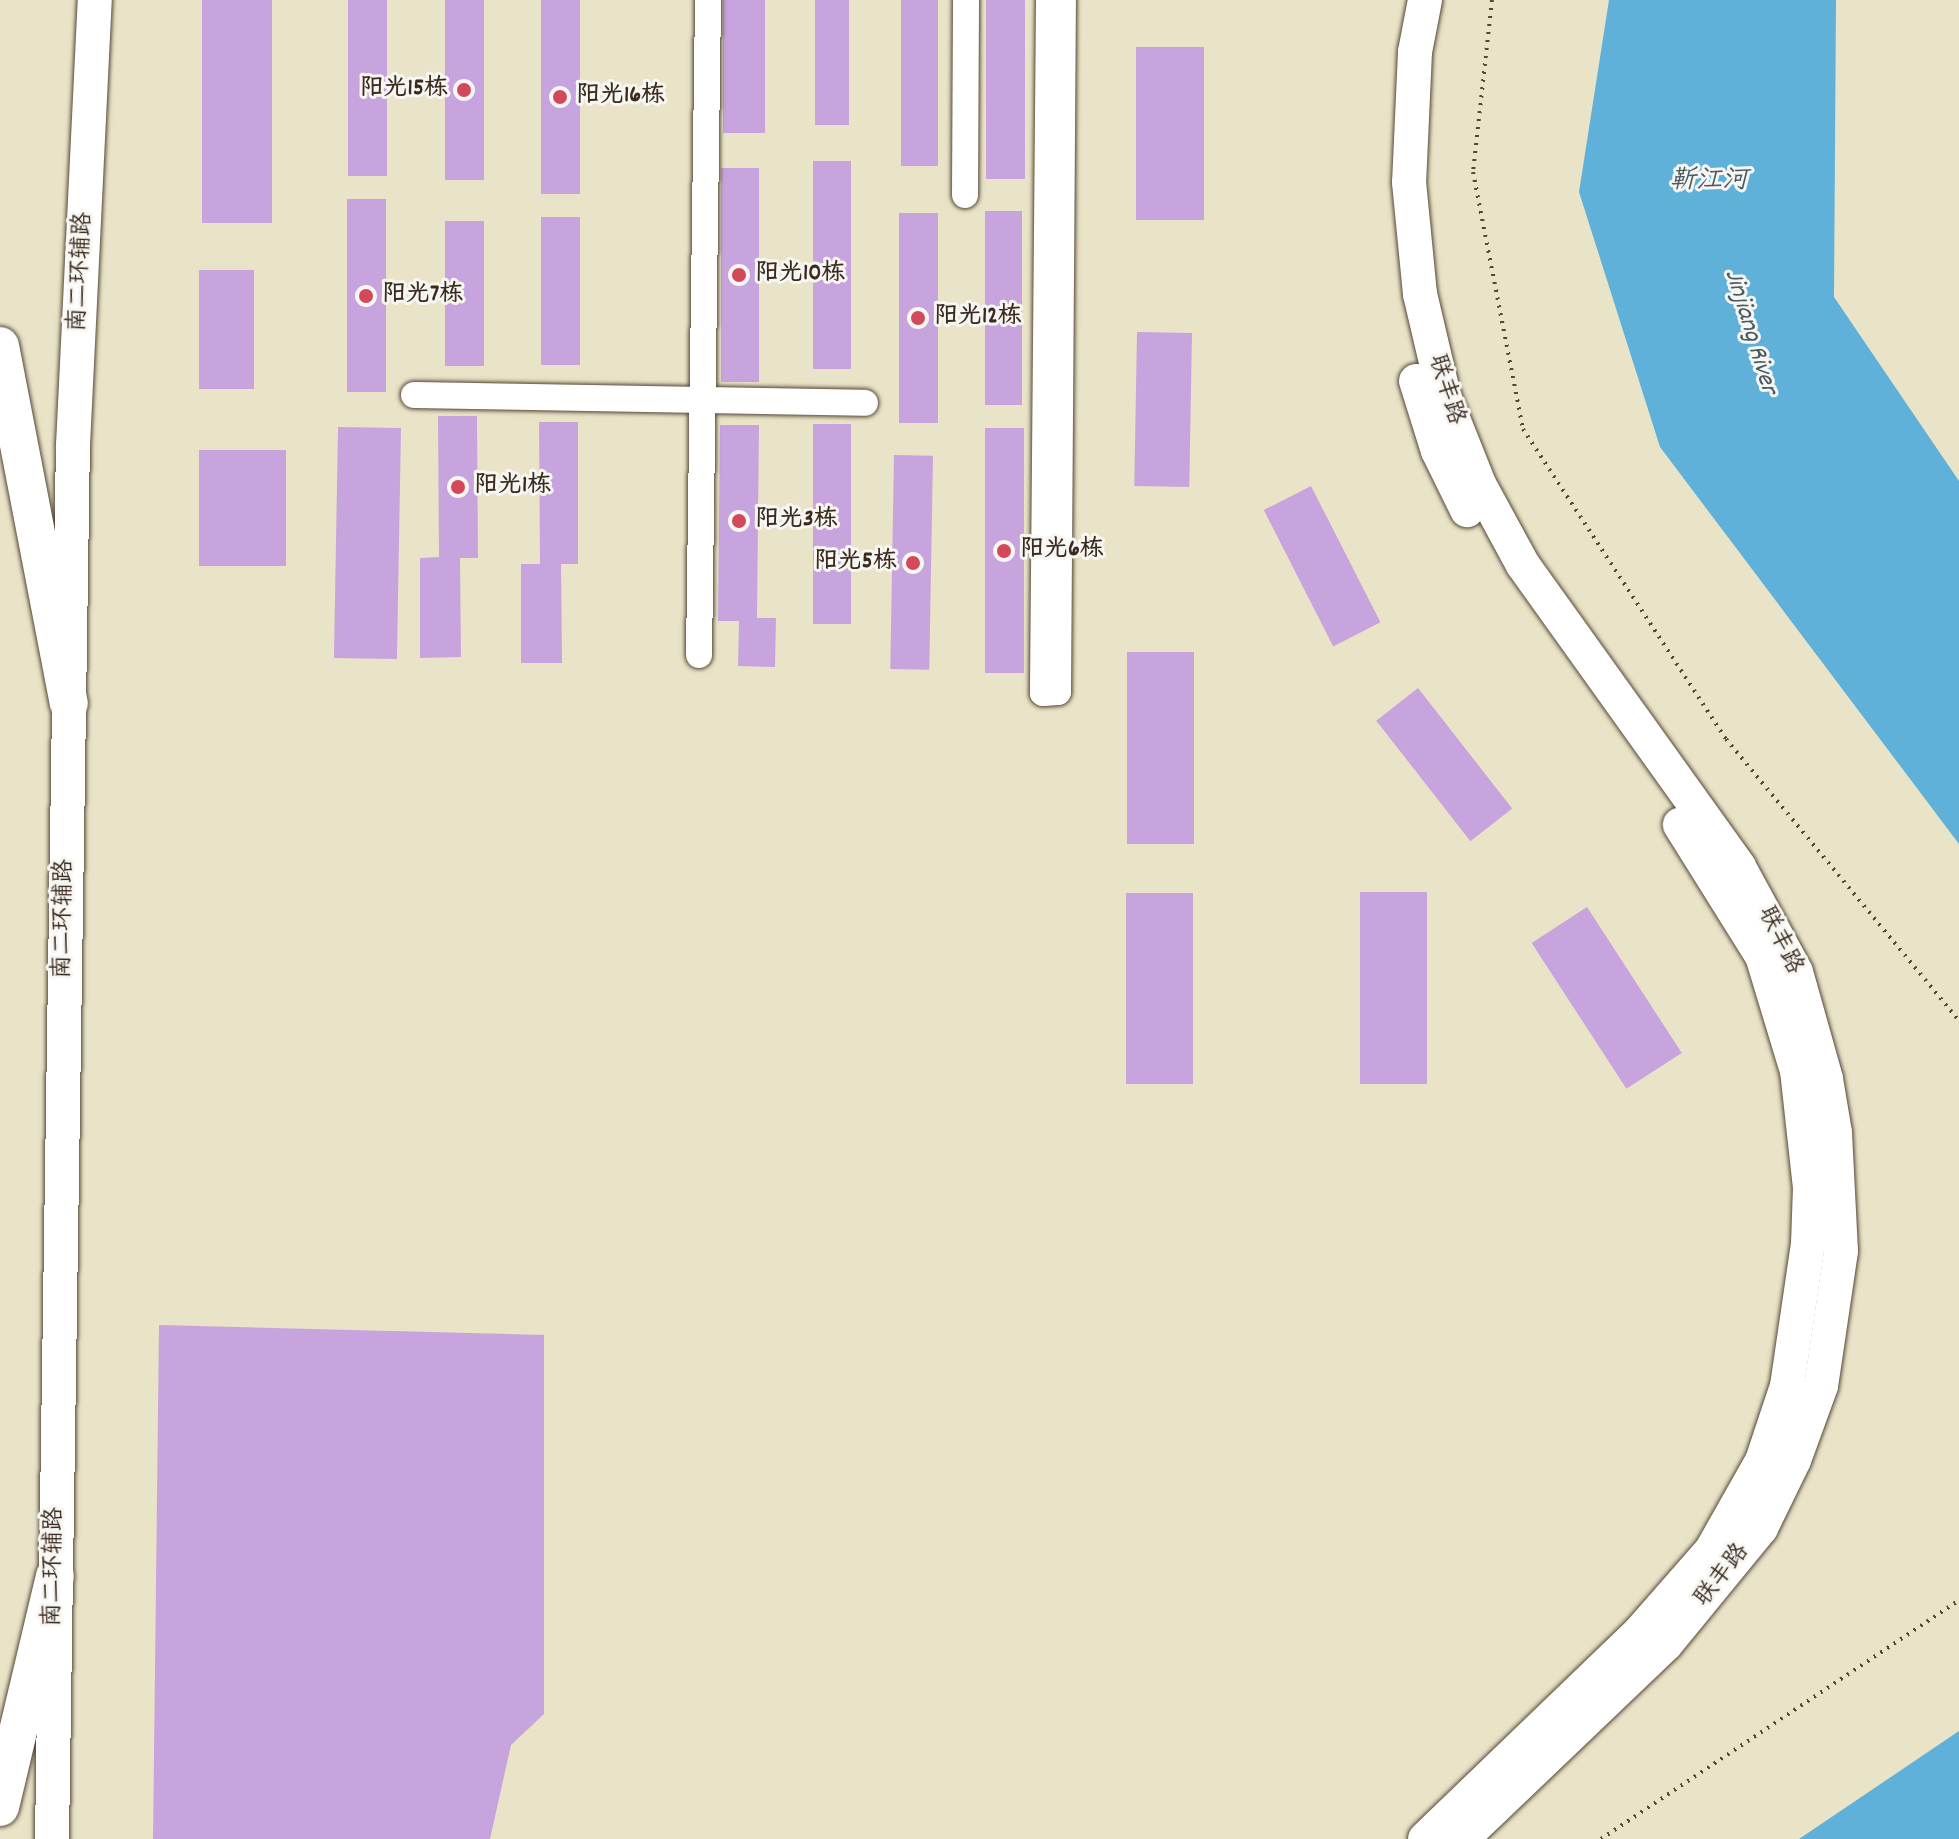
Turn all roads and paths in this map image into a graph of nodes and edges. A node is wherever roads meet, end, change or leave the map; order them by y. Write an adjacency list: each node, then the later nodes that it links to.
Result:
1 (95, 0): 15 (main road, 南二环辅路)
2 (708, 0): 12 (street)
3 (966, 0): 9 (street)
4 (1049, 0): 5 (street)
5 (1063, 0)
6 (1401, 0): 21 (main road, 联丰路)
7 (1425, 0): 22 (main road, 联丰路)
8 (1492, 0): 16 (path)
9 (965, 195)
10 (0, 346): 15 (highway)
11 (414, 395): 12 (street)
12 (702, 400): 13 (street); 14 (street)
13 (865, 403)
14 (699, 655)
15 (69, 703): 17 (main road, 南二环辅路)
16 (1959, 1021)
17 (55, 1576): 19 (highway); 20 (main road, 南二环辅路)
18 (1959, 1600): 23 (path)
19 (0, 1807)
20 (52, 1839)
21 (1425, 1839)
22 (1462, 1839)
23 (1601, 1839)

